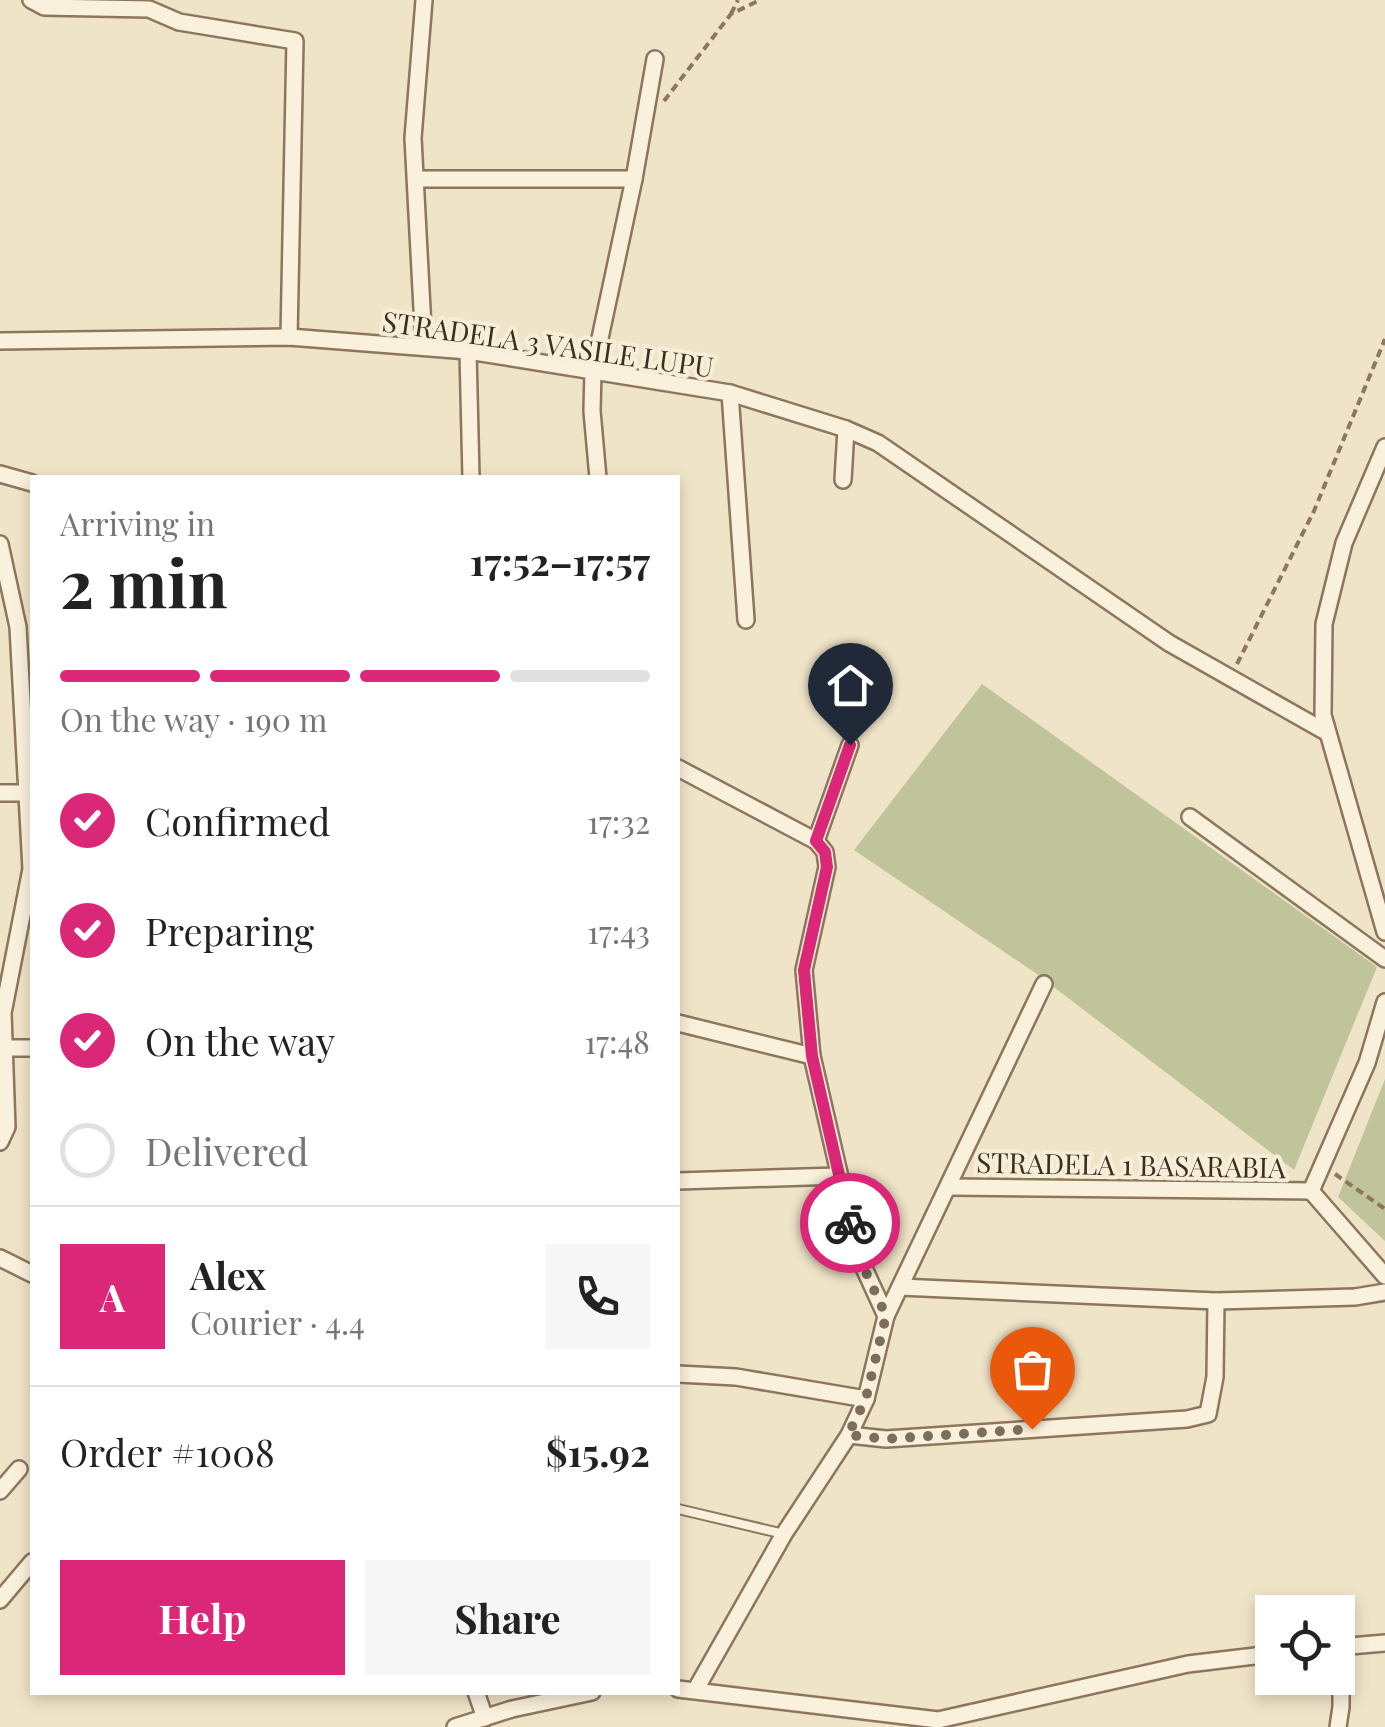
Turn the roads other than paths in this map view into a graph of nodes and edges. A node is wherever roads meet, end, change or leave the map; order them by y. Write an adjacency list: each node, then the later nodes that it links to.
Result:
1 (31, 0): 6 (street)
2 (424, 0): 4 (street)
3 (655, 59): 5 (street)
4 (416, 179): 5 (street); 8 (street)
5 (634, 179): 10 (street)
6 (290, 337): 7 (street, STRADELA 3 VASILE LUPU); 8 (street, STRADELA 3 VASILE LUPU)
7 (0, 341)
8 (424, 347): 9 (street, STRADELA 3 VASILE LUPU)
9 (468, 351): 10 (street, STRADELA 3 VASILE LUPU); 15 (street)
10 (594, 370): 11 (street, STRADELA 3 VASILE LUPU); 16 (street)
11 (730, 393): 12 (street, STRADELA 3 VASILE LUPU); 20 (street, STRADELA 3 VASILE LUPU)
12 (846, 429): 17 (street); 21 (street, STRADELA 3 VASILE LUPU)
13 (1385, 447): 21 (street)
14 (0, 474): 18 (street)
15 (471, 475)
16 (598, 475)
17 (842, 480)
18 (30, 482)
19 (0, 544): 24 (street)
20 (746, 620)
21 (1326, 732): 30 (street)
22 (850, 745): 27 (street)
23 (680, 769): 27 (street)
24 (27, 792): 25 (street); 28 (street)
25 (0, 793)
26 (1190, 817): 31 (street)
27 (816, 841): 37 (street)
28 (30, 850)
29 (30, 874): 35 (street)
30 (1385, 932)
31 (1385, 960)
32 (1044, 984): 41 (street)
33 (1385, 1002): 42 (street)
34 (680, 1023): 37 (street)
35 (4, 1048): 36 (street); 38 (street)
36 (30, 1048)
37 (812, 1056): 39 (street)
38 (0, 1142)
39 (838, 1176): 40 (street); 49 (street)
40 (680, 1181)
41 (950, 1187): 42 (street, STRADELA 1 BASARABIA); 46 (street)
42 (1311, 1191): 45 (street)
43 (0, 1258): 44 (street)
44 (30, 1273)
45 (1385, 1276)
46 (900, 1288): 48 (street); 49 (street)
47 (1385, 1292): 48 (street)
48 (1216, 1301): 52 (street)
49 (886, 1316): 51 (street)
50 (680, 1374): 51 (street)
51 (866, 1398): 52 (street)
52 (848, 1435): 56 (street)
53 (20, 1469): 54 (street)
54 (0, 1491)
55 (680, 1509): 56 (lane)
56 (784, 1534): 63 (street)
57 (30, 1564): 58 (street)
58 (0, 1600)
59 (1385, 1643): 60 (street)
60 (1355, 1645)
61 (1255, 1656): 69 (street)
62 (680, 1689): 63 (street)
63 (696, 1689): 69 (street)
64 (477, 1695): 68 (street)
65 (578, 1695): 67 (street)
66 (1341, 1695): 72 (street)
67 (519, 1708): 68 (street); 71 (street)
68 (485, 1718): 70 (street)
69 (941, 1723)
70 (455, 1727)
71 (506, 1727)
72 (1338, 1727)

